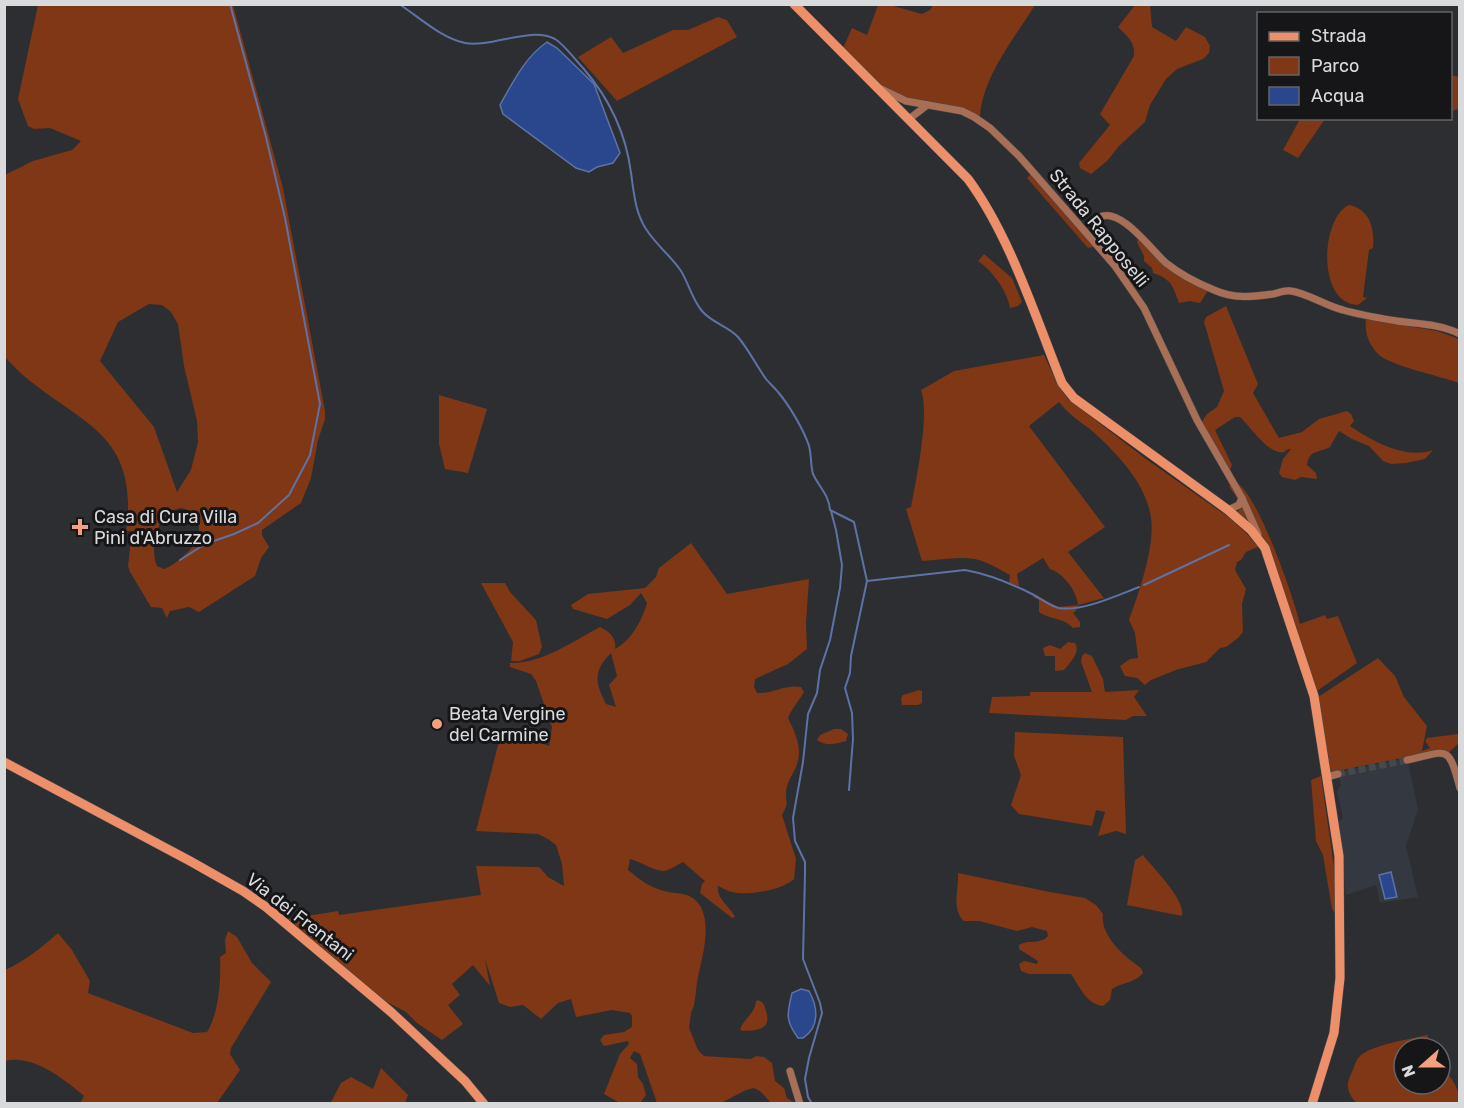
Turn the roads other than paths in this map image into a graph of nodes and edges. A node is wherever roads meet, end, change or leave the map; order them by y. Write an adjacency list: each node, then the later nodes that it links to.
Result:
1 (794, 4): 2 (street)
2 (877, 87): 3 (street, Strada Rapposelli); 4 (street)
3 (926, 106): 4 (street); 5 (street, Strada Rapposelli)
4 (909, 119): 8 (street)
5 (1115, 266): 6 (street); 7 (street, Strada Rapposelli)
6 (1460, 334)
7 (1242, 498): 8 (street); 9 (street, Strada Rapposelli)
8 (1228, 510): 9 (street)
9 (1260, 540): 13 (street)
10 (1407, 760): 14 (street)
11 (4, 762): 16 (street, Via dei Frentani)
12 (1338, 774): 13 (street)
13 (1326, 777): 18 (street)
14 (1459, 788)
15 (790, 1071): 17 (street)
16 (484, 1104)
17 (800, 1104)
18 (1312, 1104)

